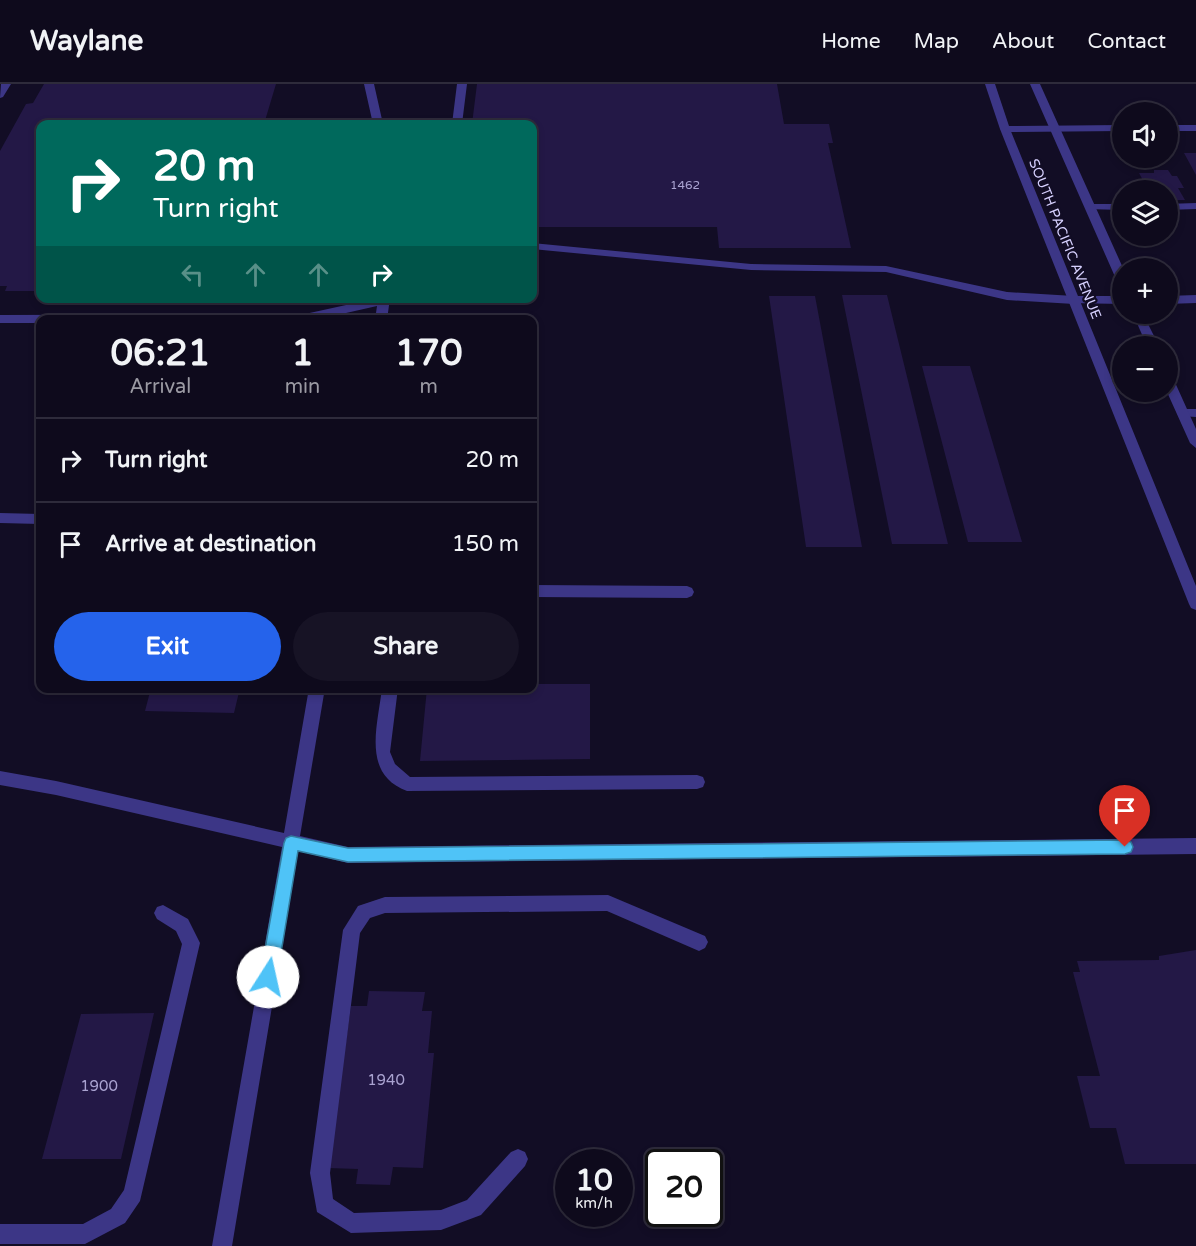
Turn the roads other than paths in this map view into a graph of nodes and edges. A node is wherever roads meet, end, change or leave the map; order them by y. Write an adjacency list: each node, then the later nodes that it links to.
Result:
1 (6, 84): 6 (street)
2 (369, 84): 7 (street)
3 (462, 84): 8 (street)
4 (990, 84): 12 (street, SOUTH PACIFIC AVENUE)
5 (1035, 84): 13 (street)
6 (0, 95)
7 (377, 120)
8 (458, 120)
9 (1112, 128): 13 (street)
10 (1178, 128): 11 (street)
11 (1196, 128)
12 (1005, 129): 13 (street); 21 (street, SOUTH PACIFIC AVENUE)
13 (1054, 129): 15 (street)
14 (1196, 206): 17 (street)
15 (1090, 207): 16 (street); 19 (street)
16 (1112, 207)
17 (1178, 207)
18 (537, 246): 21 (street)
19 (1113, 258)
20 (1196, 299): 23 (street)
21 (1074, 300): 22 (street); 35 (street, SOUTH PACIFIC AVENUE)
22 (1112, 300)
23 (1178, 300)
24 (371, 303): 25 (street)
25 (318, 315)
26 (0, 319): 27 (street)
27 (36, 319)
28 (1178, 396): 29 (street)
29 (1189, 413): 30 (street)
30 (1196, 443)
31 (0, 518): 32 (street)
32 (36, 519)
33 (537, 591): 34 (street)
34 (687, 592)
35 (1196, 604)
36 (316, 693): 40 (street)
37 (389, 693): 39 (street)
38 (0, 778): 40 (street)
39 (697, 782)
40 (291, 843): 41 (street); 46 (street)
41 (1196, 846)
42 (164, 913): 45 (street)
43 (699, 942): 44 (street)
44 (518, 1159)
45 (0, 1234)
46 (222, 1246)

